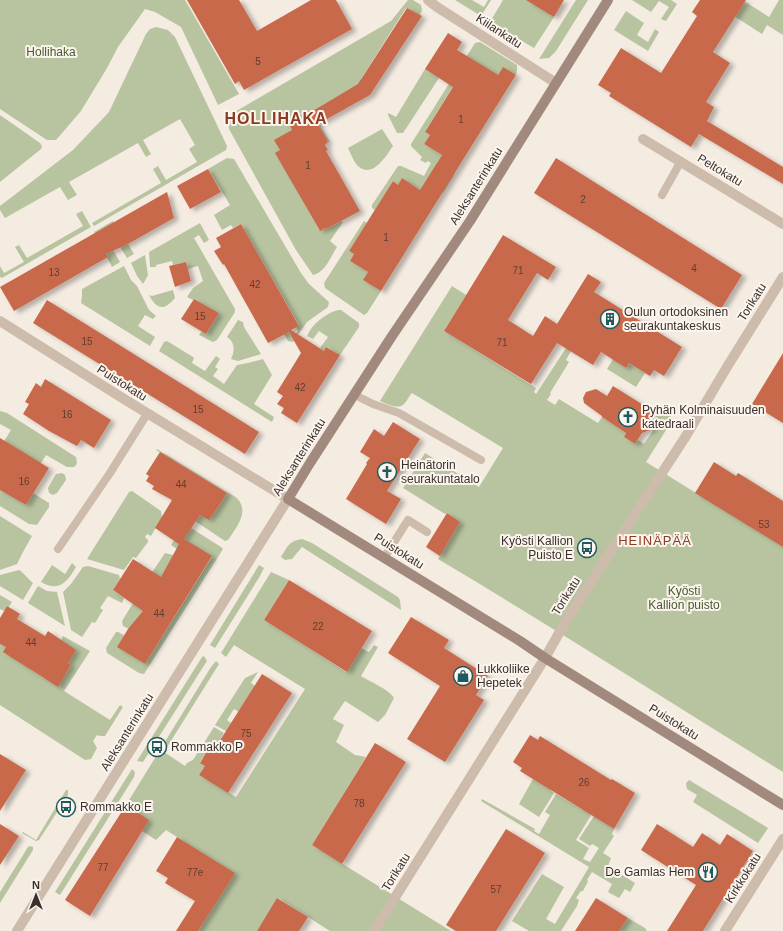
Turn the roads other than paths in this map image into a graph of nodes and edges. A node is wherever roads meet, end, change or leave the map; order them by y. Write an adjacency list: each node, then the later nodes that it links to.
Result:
1 (428, 0): 3 (street, Kiilankatu)
2 (608, 0): 3 (main road, Aleksanterinkatu)
3 (556, 83): 10 (main road, Aleksanterinkatu)
4 (643, 139): 5 (street, Peltokatu)
5 (681, 161): 6 (lane); 7 (street, Peltokatu)
6 (662, 195)
7 (783, 224)
8 (783, 278): 17 (street, Torikatu)
9 (0, 321): 11 (street, Puistokatu)
10 (355, 395): 12 (lane); 13 (main road, Aleksanterinkatu)
11 (147, 414): 13 (street, Puistokatu); 15 (lane)
12 (481, 460)
13 (288, 499): 16 (main road, Puistokatu); 20 (street, Aleksanterinkatu)
14 (427, 532): 16 (lane)
15 (58, 549)
16 (384, 558): 17 (main road, Puistokatu)
17 (545, 658): 18 (main road, Puistokatu); 21 (street, Torikatu)
18 (783, 805)
19 (783, 839): 22 (street, Kirkkokatu)
20 (17, 931)
21 (374, 931)
22 (725, 931)

